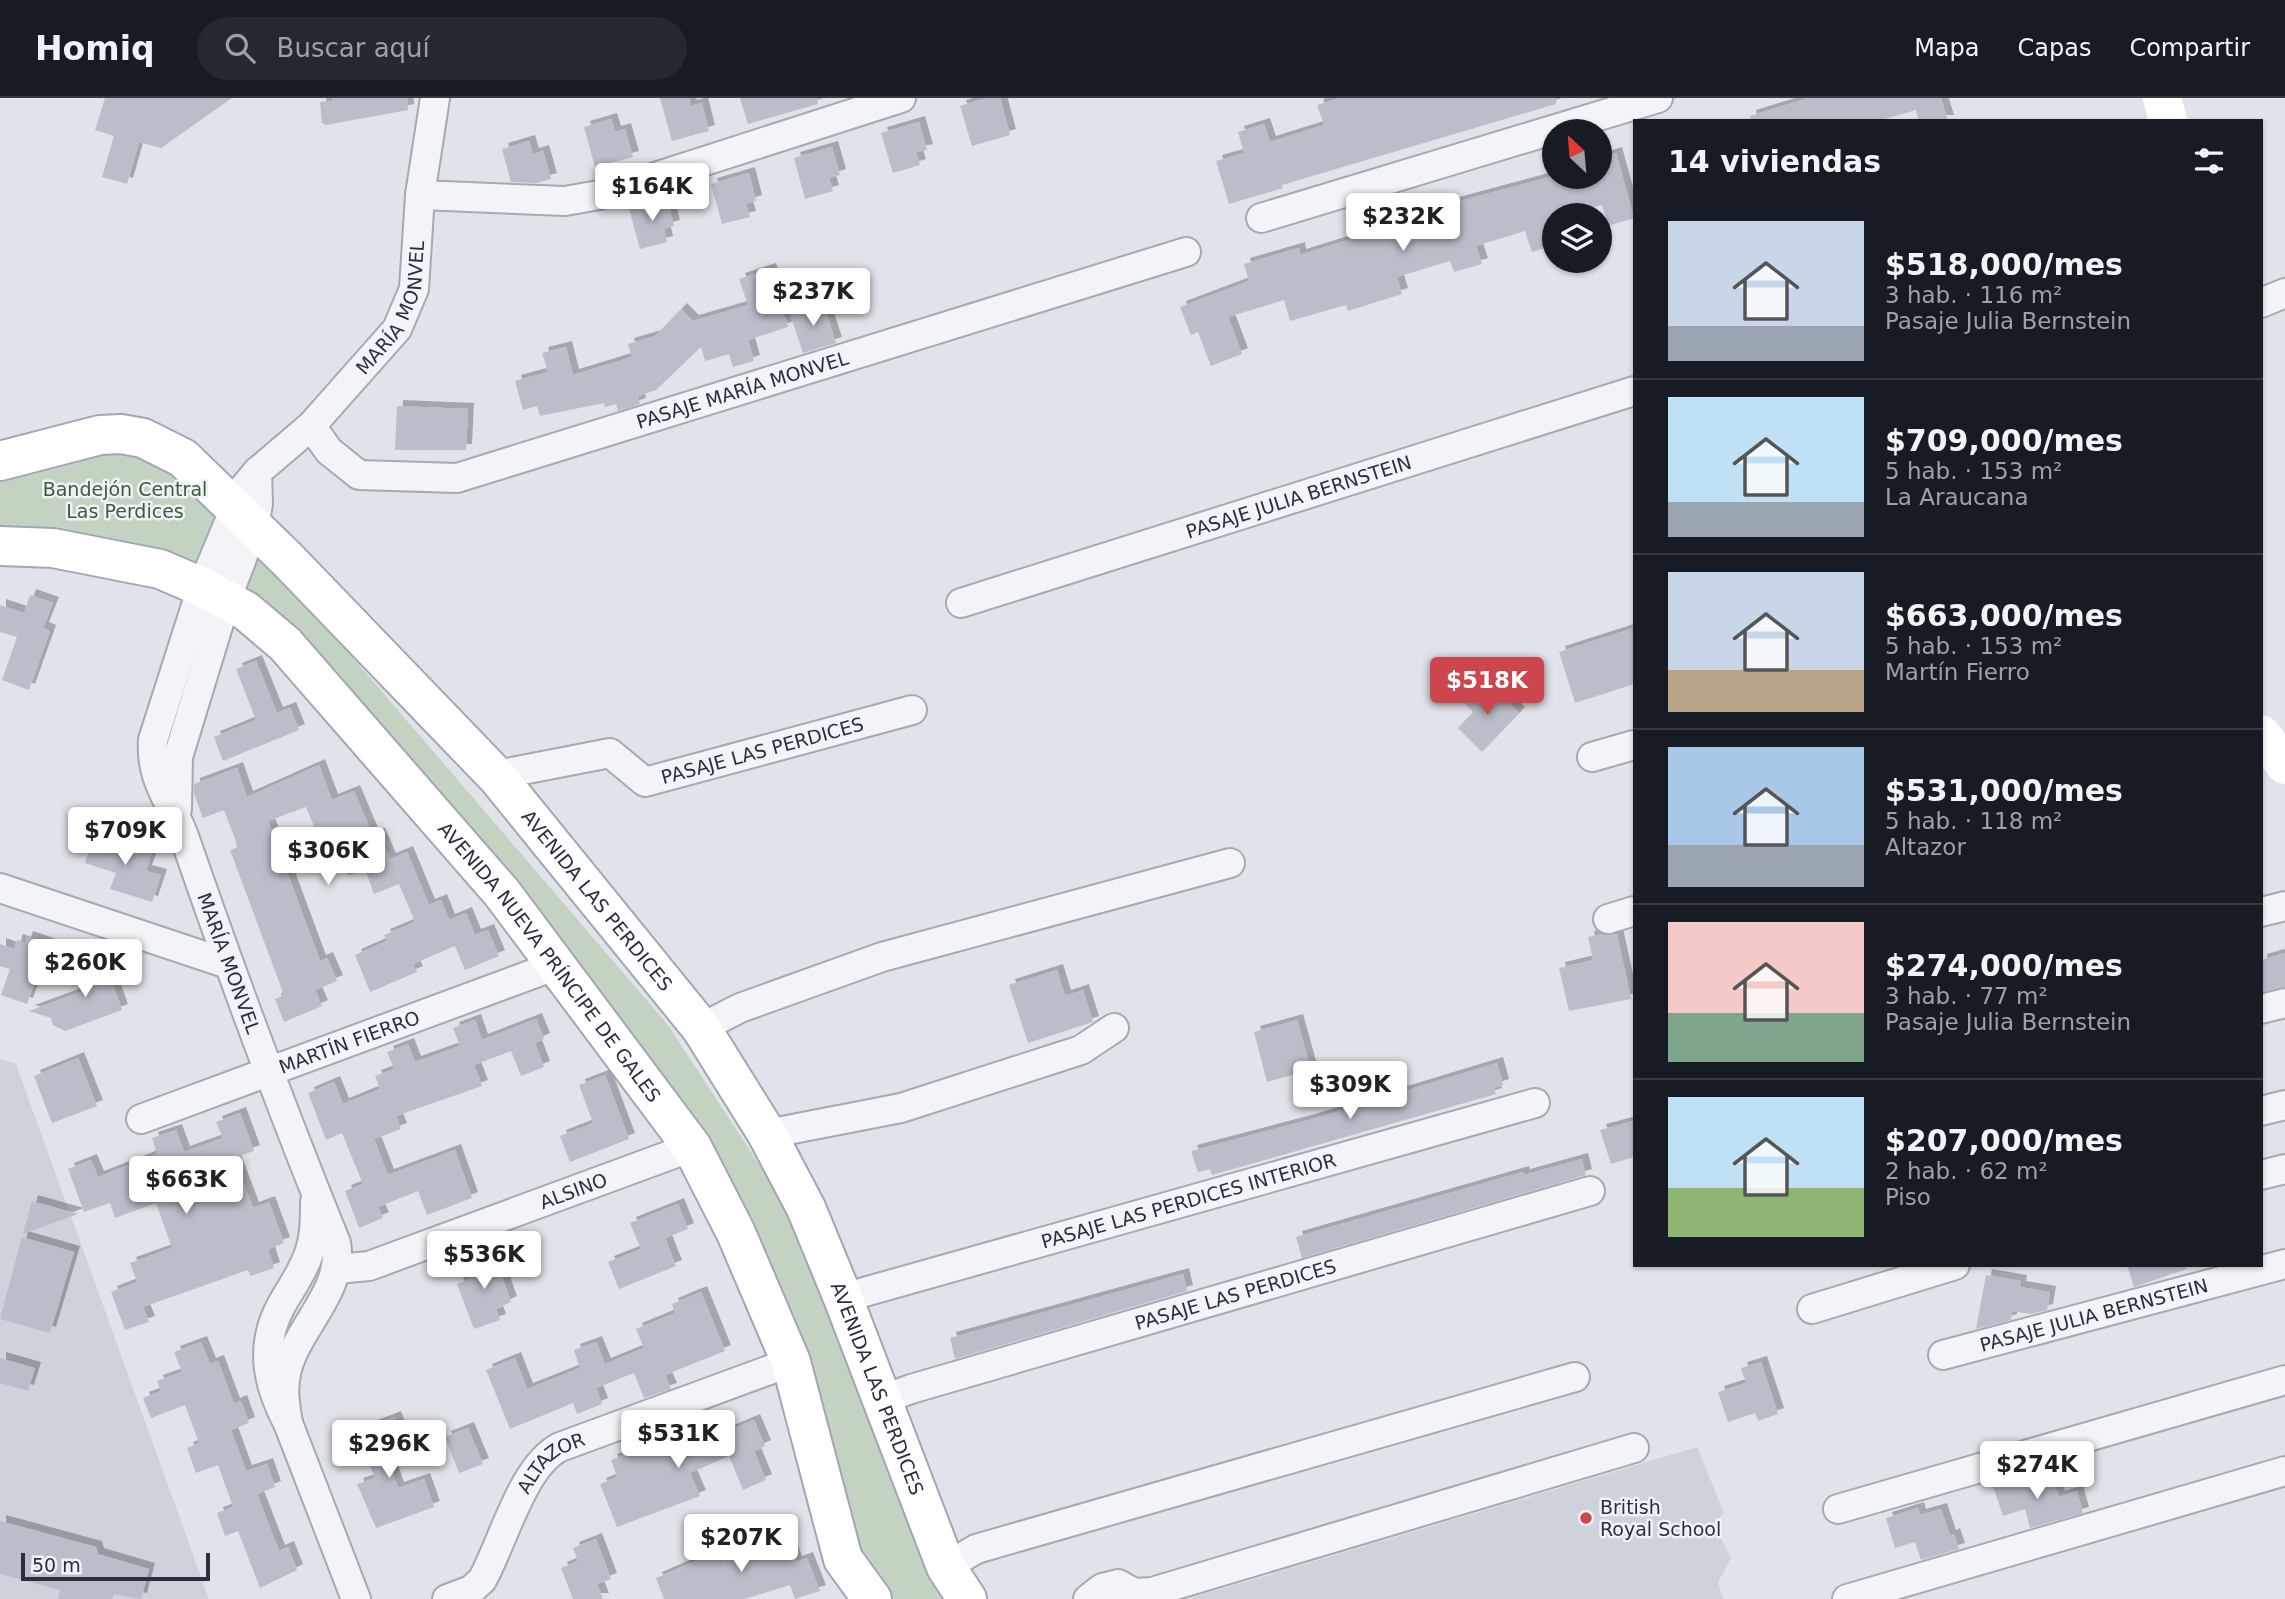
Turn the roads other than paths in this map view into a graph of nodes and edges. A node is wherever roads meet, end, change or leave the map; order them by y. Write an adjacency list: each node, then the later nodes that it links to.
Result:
1 (435, 98): 6 (street, MARÍA MONVEL)
2 (901, 98): 6 (street)
3 (1658, 98): 7 (street)
4 (2162, 98): 5 (main road)
5 (2167, 119)
6 (420, 195): 12 (street, MARÍA MONVEL)
7 (1261, 218)
8 (1186, 252): 12 (street, PASAJE MARÍA MONVEL)
9 (2285, 293): 10 (street)
10 (2263, 302)
11 (1633, 391): 17 (street, PASAJE JULIA BERNSTEIN)
12 (312, 426): 14 (street, MARÍA MONVEL)
13 (0, 461): 14 (main road, AVENIDA LAS PERDICES)
14 (244, 517): 16 (street, MARÍA MONVEL); 21 (main road, AVENIDA LAS PERDICES)
15 (0, 546): 16 (main road, AVENIDA NUEVA PRÍNCIPE DE GALES)
16 (214, 593): 26 (street, MARÍA MONVEL); 27 (main road, AVENIDA NUEVA PRÍNCIPE DE GALES)
17 (961, 603)
18 (912, 710): 21 (street, PASAJE LAS PERDICES)
19 (1633, 745): 20 (street)
20 (1592, 757)
21 (498, 778): 30 (main road, AVENIDA LAS PERDICES)
22 (1230, 863): 30 (street)
23 (0, 888): 26 (street)
24 (2285, 905): 25 (street)
25 (2263, 911)
26 (228, 964): 32 (street, MARÍA MONVEL)
27 (557, 965): 32 (street, MARTÍN FIERRO); 38 (main road, AVENIDA NUEVA PRÍNCIPE DE GALES)
28 (2285, 1003): 29 (street)
29 (2263, 1008)
30 (701, 1028): 37 (main road, AVENIDA LAS PERDICES)
31 (1114, 1028): 37 (street)
32 (270, 1071): 36 (street, MARTÍN FIERRO); 41 (street, MARÍA MONVEL)
33 (1535, 1103): 46 (street, PASAJE LAS PERDICES INTERIOR)
34 (2285, 1105): 35 (street)
35 (2263, 1110)
36 (141, 1119)
37 (767, 1134): 46 (main road, AVENIDA LAS PERDICES)
38 (692, 1147): 45 (street, ALSINO); 49 (main road, AVENIDA NUEVA PRÍNCIPE DE GALES)
39 (2285, 1169): 40 (street)
40 (2263, 1174)
41 (314, 1185): 45 (street, MARÍA MONVEL); 53 (street, MARÍA MONVEL)
42 (1590, 1191): 52 (street, PASAJE LAS PERDICES)
43 (2285, 1264): 48 (street, PASAJE JULIA BERNSTEIN)
44 (1948, 1267): 47 (street)
45 (337, 1269): 53 (street, MARÍA MONVEL)
46 (843, 1298): 52 (main road, AVENIDA LAS PERDICES)
47 (1812, 1309)
48 (1943, 1355)
49 (791, 1362): 59 (street, ALTAZOR); 60 (main road, AVENIDA NUEVA PRÍNCIPE DE GALES)
50 (1575, 1377): 57 (street)
51 (2285, 1380): 56 (street)
52 (882, 1400): 57 (main road, AVENIDA LAS PERDICES)
53 (288, 1423): 58 (street, MARÍA MONVEL)
54 (1634, 1448): 62 (street)
55 (2285, 1471): 63 (street)
56 (1838, 1509)
57 (946, 1567): 61 (main road, AVENIDA LAS PERDICES)
58 (356, 1599)
59 (447, 1599)
60 (872, 1599)
61 (967, 1599)
62 (1088, 1599)
63 (1847, 1599)

